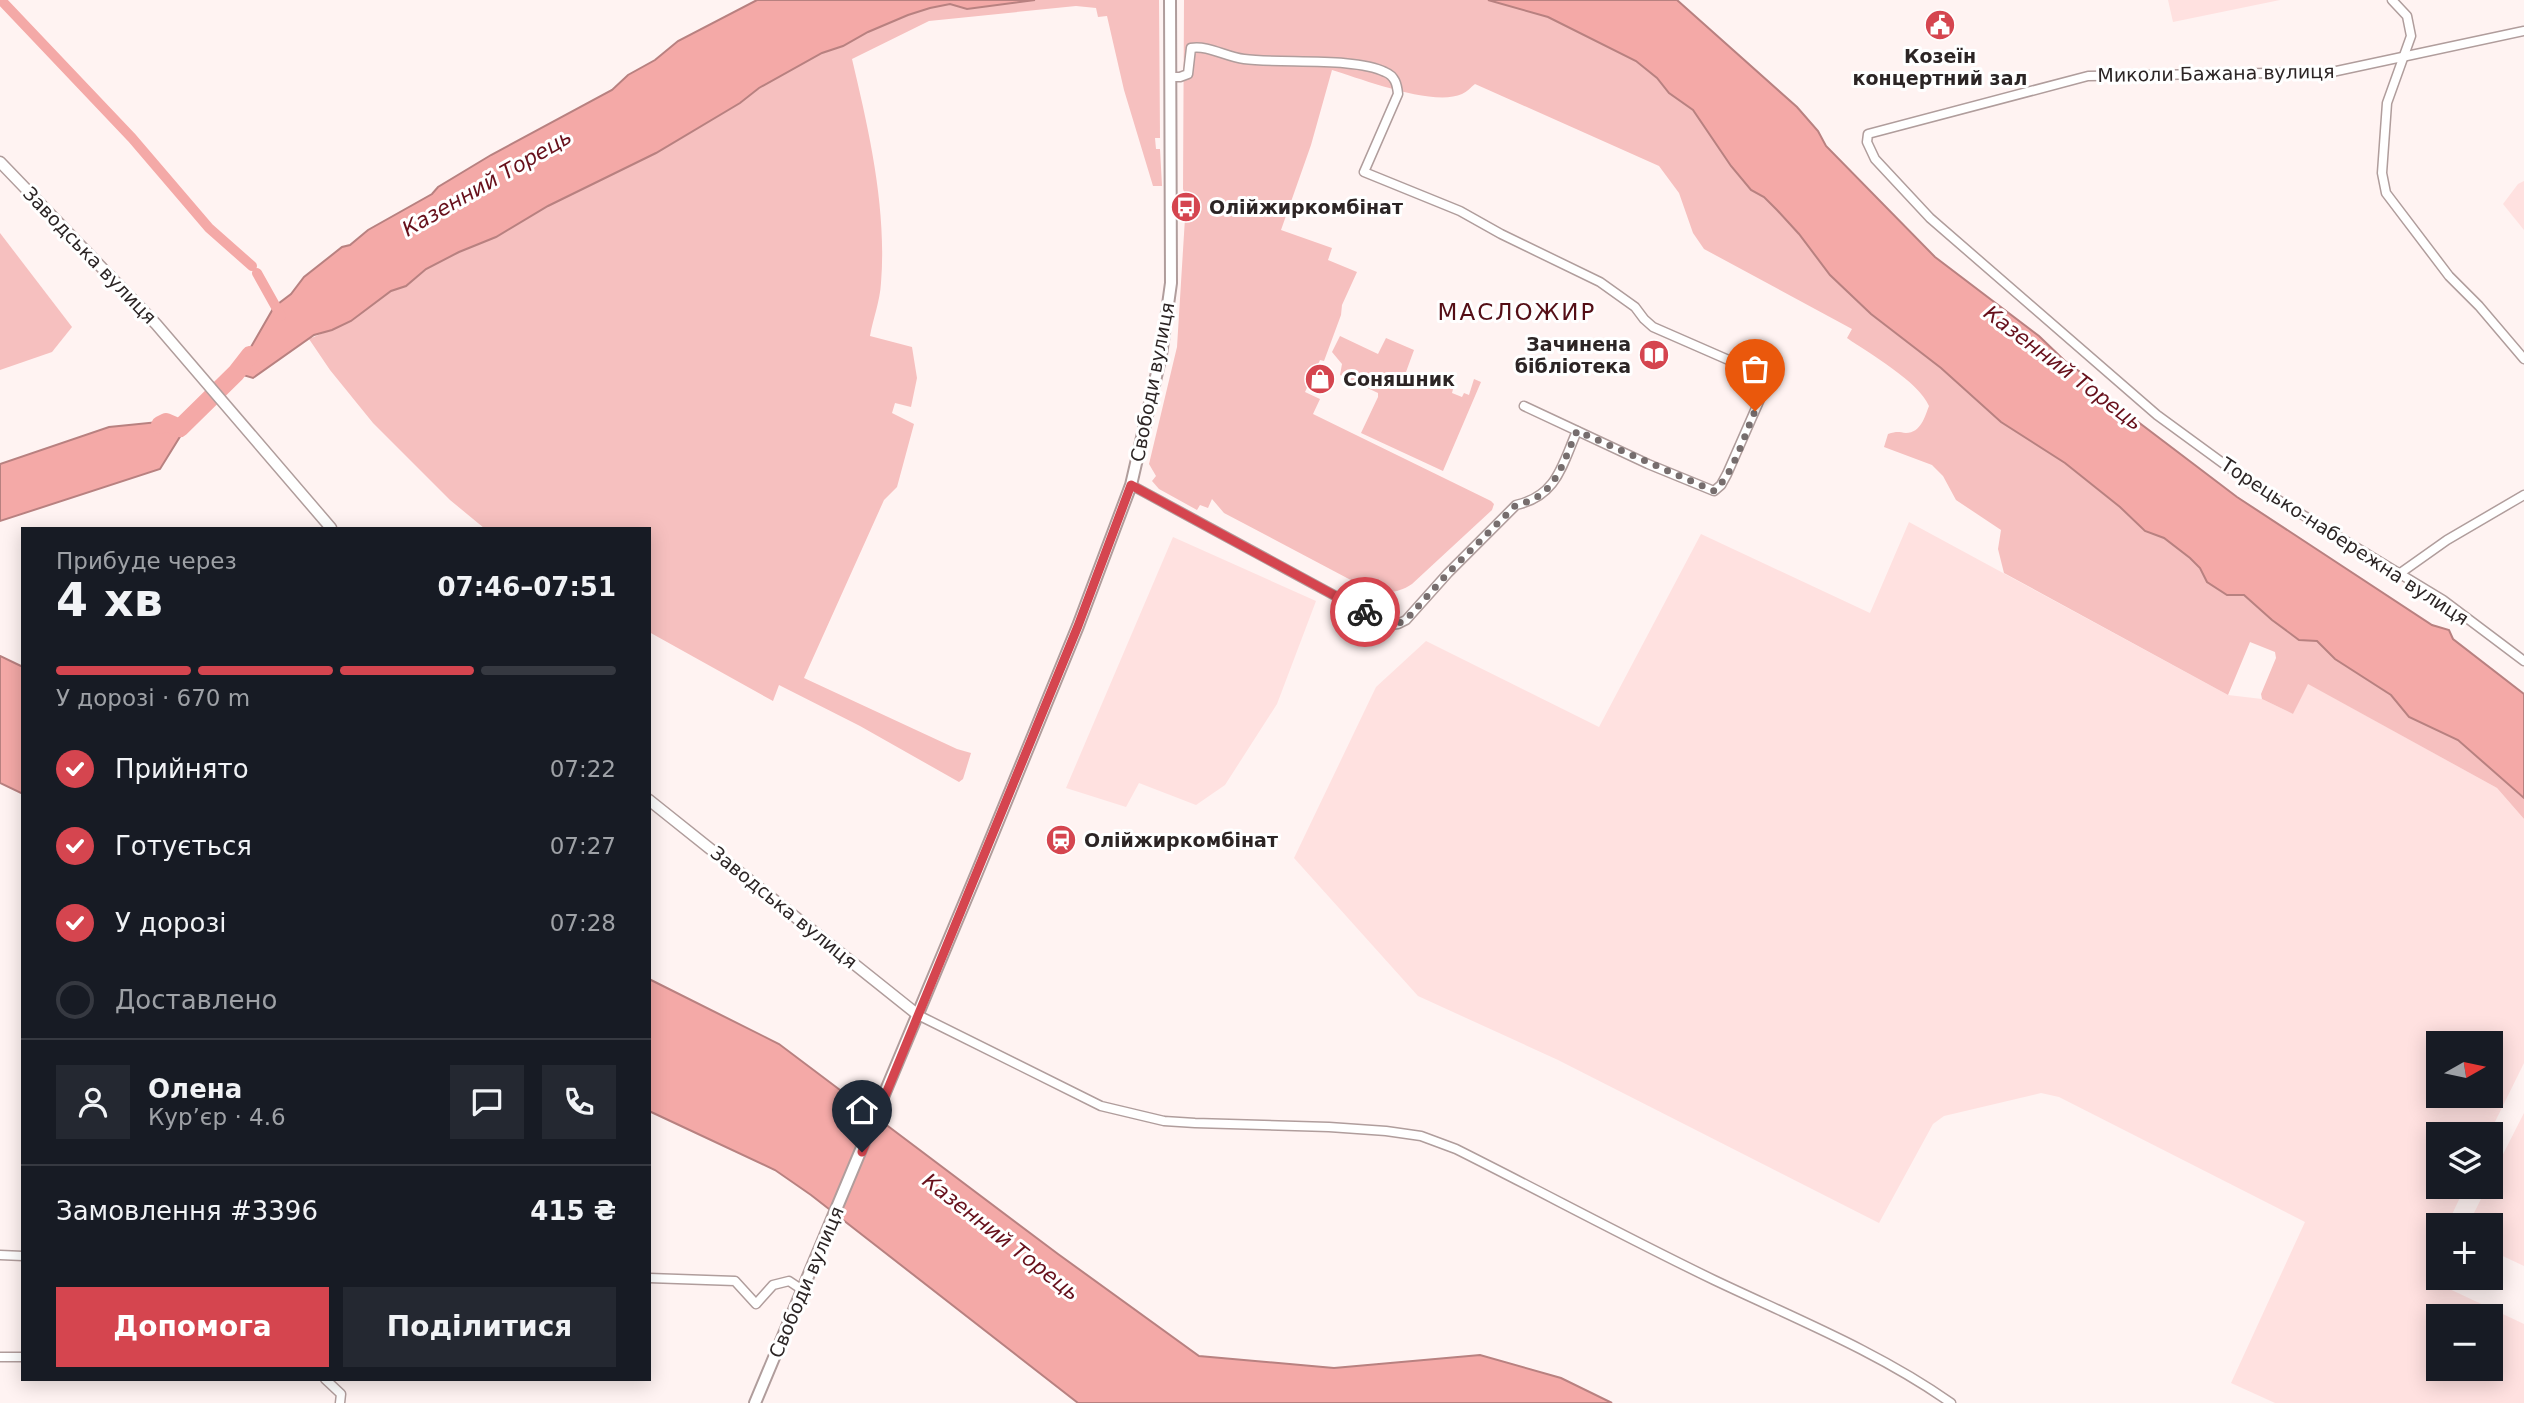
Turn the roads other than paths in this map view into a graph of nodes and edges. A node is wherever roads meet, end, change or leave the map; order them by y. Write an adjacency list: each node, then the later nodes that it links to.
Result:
1 (1170, 0): 5 (main road, Свободи вулиця)
2 (2392, 0): 4 (street)
3 (2524, 31): 4 (street, Миколи Бажана вулиця)
4 (2404, 57): 6 (street, Миколи Бажана вулиця); 8 (street)
5 (1170, 76): 10 (street); 11 (main road, Свободи вулиця)
6 (1868, 134): 14 (street, Торецько-набережна вулиця)
7 (0, 162): 13 (street, Заводська вулиця)
8 (2524, 359)
9 (1524, 406): 10 (street)
10 (1577, 431): 11 (street)
11 (1131, 485): 17 (main road, Свободи вулиця)
12 (2524, 495): 14 (street)
13 (330, 527)
14 (2399, 573): 15 (street, Торецько-набережна вулиця)
15 (2524, 660)
16 (651, 802): 17 (street, Заводська вулиця)
17 (918, 1015): 21 (main road, Свободи вулиця); 27 (street)
18 (0, 1255): 19 (street)
19 (21, 1256)
20 (651, 1278): 21 (street)
21 (801, 1289): 26 (main road, Свободи вулиця)
22 (0, 1357): 23 (street)
23 (21, 1357)
24 (327, 1381): 25 (street)
25 (340, 1403)
26 (755, 1403)
27 (1951, 1403)

